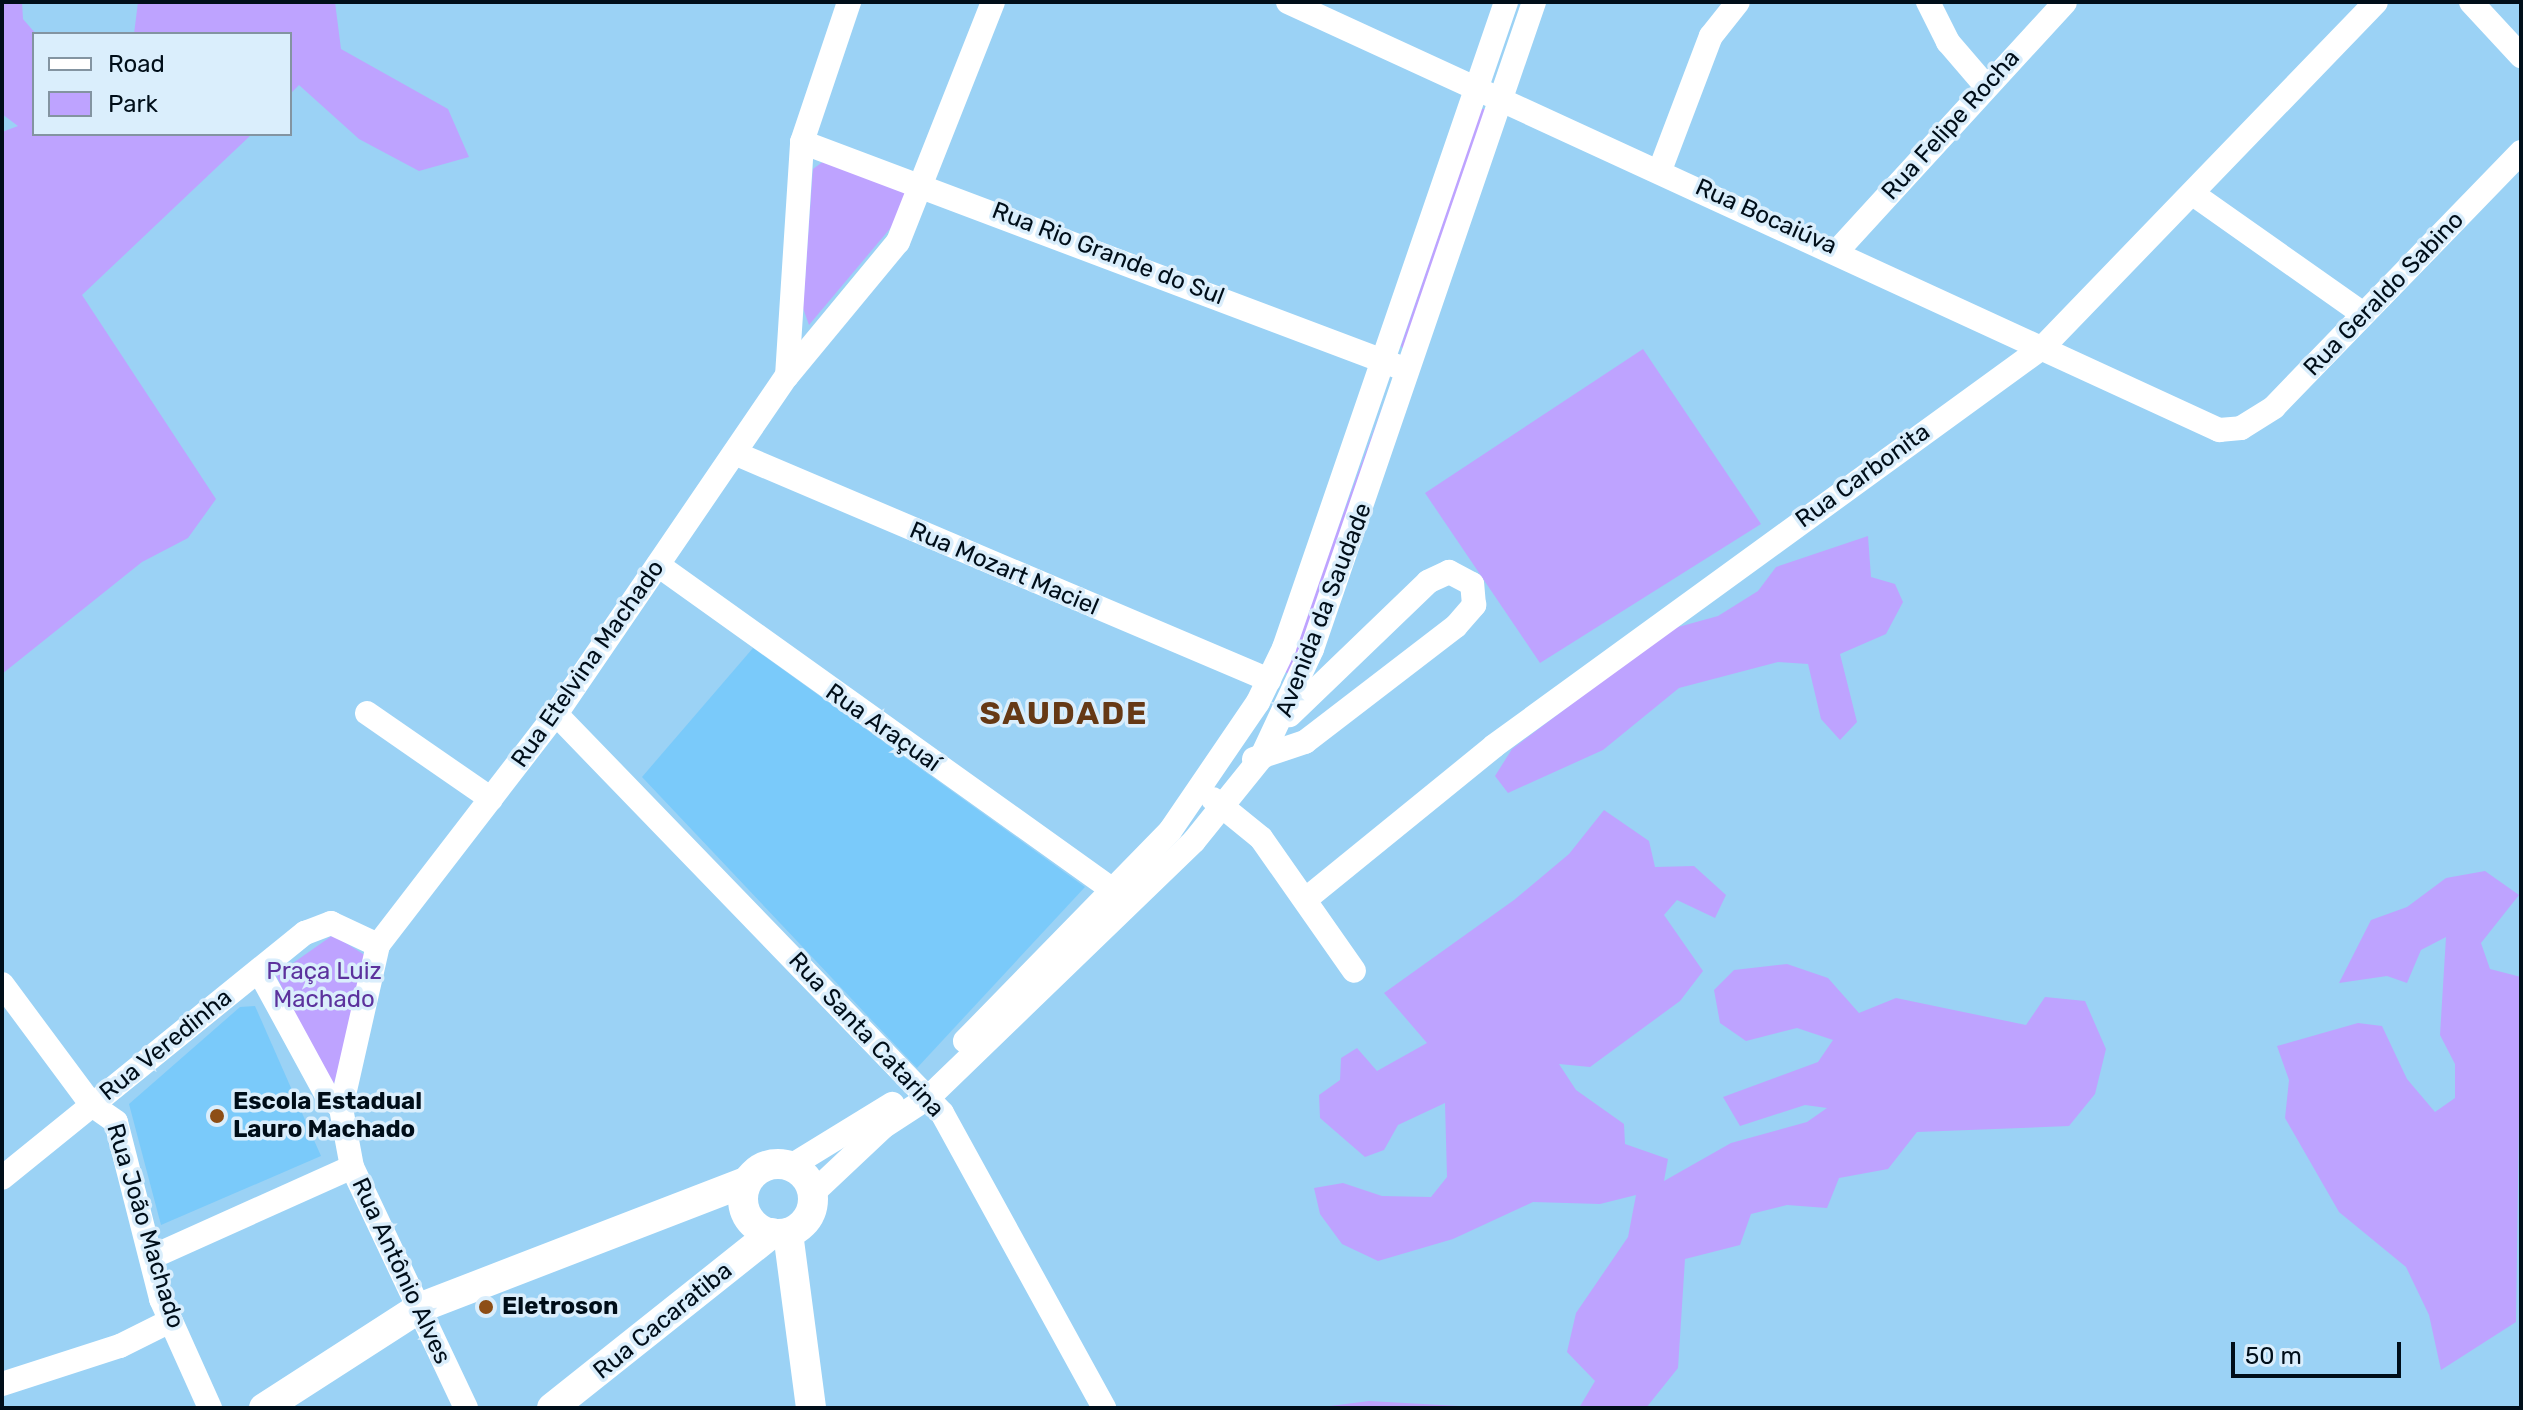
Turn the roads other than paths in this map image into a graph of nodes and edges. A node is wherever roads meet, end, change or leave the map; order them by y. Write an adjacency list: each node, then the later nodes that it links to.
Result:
1 (849, 2): 15 (street, Rua Etelvina Machado)
2 (993, 2): 18 (street, Rua Etelvina Machado)
3 (1288, 2): 13 (street, Rua Bocaiúva)
4 (1506, 2): 13 (street, Avenida da Saudade)
5 (1534, 2): 14 (street, Avenida da Saudade)
6 (1738, 2): 17 (street)
7 (1928, 2): 12 (street)
8 (2065, 2): 12 (street, Rua Felipe Rocha)
9 (2376, 2): 19 (street, Rua Carbonita)
10 (2471, 2): 11 (street)
11 (2521, 56)
12 (1985, 85): 20 (street, Rua Felipe Rocha)
13 (1478, 90): 14 (street, Rua Bocaiúva); 23 (street, Avenida da Saudade)
14 (1505, 103): 17 (street, Rua Bocaiúva); 24 (street, Avenida da Saudade)
15 (802, 142): 18 (street, Rua Rio Grande do Sul); 25 (street, Rua Etelvina Machado)
16 (2521, 152): 21 (street, Rua Geraldo Sabino)
17 (1660, 170): 20 (street, Rua Bocaiúva)
18 (926, 183): 23 (street, Rua Rio Grande do Sul); 25 (street, Rua Etelvina Machado)
19 (2193, 194): 21 (street); 22 (street, Rua Carbonita)
20 (1838, 250): 22 (street, Rua Bocaiúva)
21 (2363, 314): 26 (street, Rua Geraldo Sabino)
22 (2043, 347): 26 (street, Rua Bocaiúva); 40 (street, Rua Carbonita)
23 (1384, 361): 24 (street, Rua Rio Grande do Sul); 29 (street, Avenida da Saudade)
24 (1412, 373): 32 (street, Avenida da Saudade)
25 (787, 376): 27 (street, Rua Etelvina Machado)
26 (2241, 428)
27 (739, 455): 28 (street, Rua Etelvina Machado); 29 (street, Rua Mozart Maciel)
28 (658, 565): 31 (street, Rua Etelvina Machado); 39 (street, Rua Araçuaí)
29 (1269, 680): 33 (street, Avenida da Saudade)
30 (367, 713): 37 (street)
31 (556, 714): 37 (street, Rua Etelvina Machado); 45 (street, Rua Santa Catarina)
32 (1280, 725): 33 (street); 34 (street, Avenida da Saudade); 34 (street)
33 (1240, 734): 35 (street, Avenida da Saudade)
34 (1261, 758): 35 (street); 38 (street, Avenida da Saudade)
35 (1217, 768): 36 (street, Avenida da Saudade)
36 (1201, 795): 38 (street); 39 (street, Avenida da Saudade)
37 (491, 799): 41 (street, Rua Etelvina Machado)
38 (1227, 805): 40 (street); 45 (street, Avenida da Saudade)
39 (1110, 888): 45 (street, Avenida da Saudade)
40 (1306, 899): 43 (street)
41 (378, 945): 42 (street, Rua Veredinha); 47 (street, Rua Antônio Alves)
42 (259, 971): 46 (street, Rua Veredinha); 47 (street)
43 (1354, 971)
44 (2, 984): 46 (street, Rua João Machado)
45 (924, 1092): 48 (street, Avenida da Saudade); 52 (street, Avenida da Saudade); 63 (street, Rua Santa Catarina)
46 (92, 1105): 50 (street, Rua Veredinha); 54 (street, Rua João Machado)
47 (341, 1108): 49 (street, Rua Antônio Alves)
48 (791, 1166): 51 (street); 52 (street)
49 (352, 1167): 54 (street); 55 (street, Rua Antônio Alves)
50 (2, 1178)
51 (746, 1182): 53 (street); 55 (street)
52 (813, 1193): 53 (street)
53 (780, 1233): 61 (street, Rua Cacaratiba); 62 (street)
54 (152, 1257): 56 (street, Rua João Machado)
55 (419, 1308): 59 (street); 60 (street, Rua Antônio Alves)
56 (170, 1321): 57 (street); 58 (street, Rua João Machado)
57 (2, 1384)
58 (210, 1408)
59 (264, 1408)
60 (466, 1408)
61 (552, 1408)
62 (811, 1408)
63 (1104, 1408)

